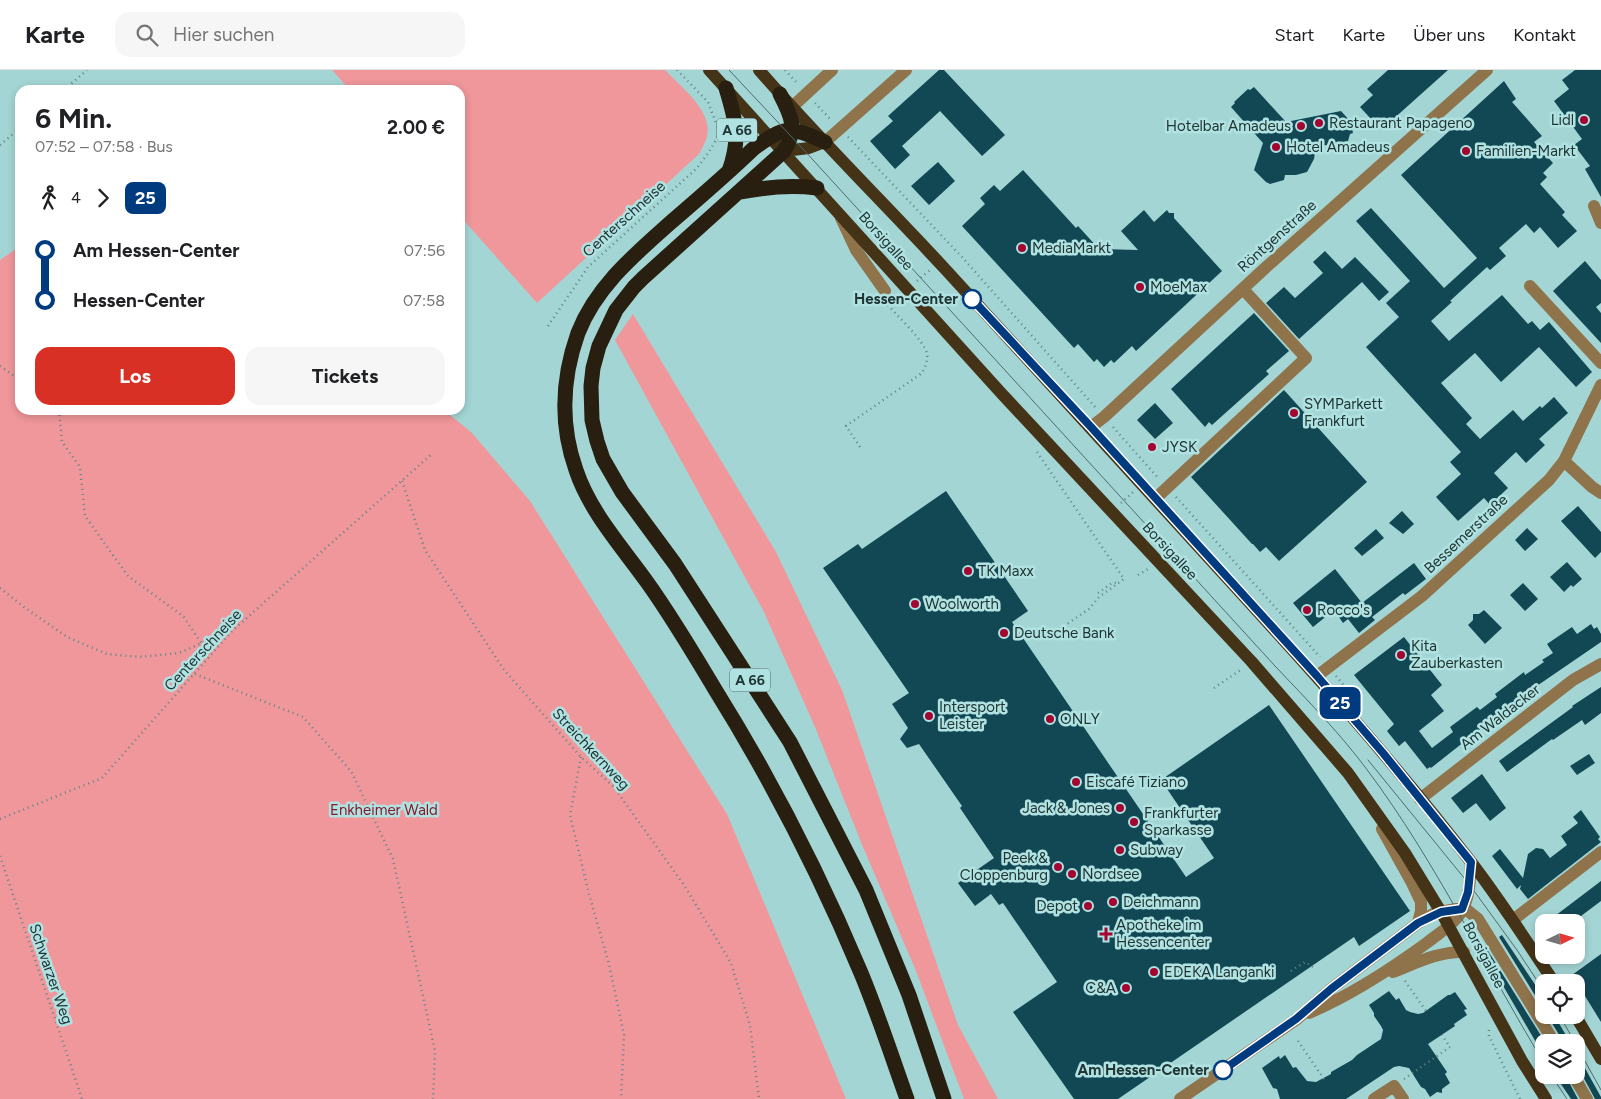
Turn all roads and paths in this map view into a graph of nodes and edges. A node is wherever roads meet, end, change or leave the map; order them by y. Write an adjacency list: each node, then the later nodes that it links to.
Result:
1 (87, 70): 8 (path)
2 (677, 70): 29 (path, Centerschneise)
3 (709, 70): 9 (main road, Borsigallee)
4 (759, 70): 10 (main road, Borsigallee)
5 (832, 70): 11 (street)
6 (906, 70): 15 (street)
7 (1487, 70): 27 (street, Röntgenstraße)
8 (70, 85)
9 (726, 88): 14 (main road, Borsigallee); 18 (highway, A 66)
10 (780, 94): 11 (main road, Borsigallee); 12 (highway)
11 (792, 108): 15 (main road, Borsigallee)
12 (792, 130): 14 (highway, A 66); 15 (highway); 17 (highway, A 66)
13 (15, 132): 16 (path)
14 (770, 137): 17 (main road, Borsigallee); 18 (highway, A 66)
15 (825, 142): 17 (main road); 35 (main road, Borsigallee)
16 (0, 145)
17 (784, 151): 19 (main road, Borsigallee); 20 (highway, A 66)
18 (729, 172): 91 (highway, A 66)
19 (817, 188): 20 (highway); 22 (main road, Borsigallee)
20 (739, 193): 92 (highway, A 66)
21 (1594, 206): 23 (street)
22 (839, 214): 28 (street); 59 (main road, Borsigallee)
23 (1601, 222)
24 (931, 269): 25 (path)
25 (915, 282)
26 (1530, 286): 30 (street)
27 (1243, 289): 35 (street, Röntgenstraße); 43 (street)
28 (884, 296): 36 (path)
29 (548, 326)
30 (1601, 363)
31 (0, 366): 32 (path)
32 (15, 376)
33 (1601, 385): 39 (street, Bessemerstraße)
34 (59, 415): 52 (path)
35 (1091, 427): 43 (main road, Borsigallee)
36 (860, 447)
37 (1037, 452): 47 (path)
38 (433, 453): 40 (path, Centerschneise)
39 (1564, 461): 42 (street); 56 (street, Bessemerstraße)
40 (402, 481): 50 (path, Centerschneise); 58 (path, Streichkernweg)
41 (1134, 491): 44 (path)
42 (1601, 493)
43 (1155, 499): 56 (main road, Borsigallee)
44 (1119, 505)
45 (1150, 568): 46 (path)
46 (1138, 575)
47 (1118, 584): 49 (path); 51 (path)
48 (0, 588): 52 (path)
49 (1098, 593)
50 (232, 631): 52 (path); 55 (path, Centerschneise)
51 (1052, 635)
52 (202, 644)
53 (1601, 664): 60 (street, Am Waldacker)
54 (1243, 668): 57 (path)
55 (195, 674): 61 (path, Centerschneise); 88 (path)
56 (1317, 676): 60 (main road, Borsigallee)
57 (1214, 688)
58 (581, 757): 89 (path); 90 (path, Streichkernweg)
59 (1359, 787): 66 (main road, Borsigallee); 68 (street)
60 (1420, 799): 64 (main road, Borsigallee)
61 (0, 819)
62 (1601, 852): 67 (street)
63 (0, 856): 87 (path, Schwarzer Weg)
64 (1471, 862): 65 (street); 67 (main road, Borsigallee)
65 (1462, 909): 66 (street); 69 (street); 79 (street)
66 (1441, 912): 68 (street); 69 (main road, Borsigallee)
67 (1513, 920): 73 (main road, Borsigallee)
68 (1418, 923): 77 (street)
69 (1450, 925): 70 (main road, Borsigallee); 75 (street)
70 (1464, 952): 75 (street); 97 (main road, Borsigallee)
71 (1313, 967): 72 (path)
72 (1291, 971)
73 (1549, 974)
74 (1405, 981): 76 (path)
75 (1368, 982): 77 (street)
76 (1426, 1011)
77 (1299, 1017): 93 (street)
78 (1580, 1024): 83 (main road)
79 (1549, 1034)
80 (1442, 1035): 86 (path)
81 (1490, 1036): 96 (path)
82 (1298, 1042): 84 (path)
83 (1601, 1059)
84 (1324, 1079)
85 (1578, 1084): 98 (street)
86 (1394, 1086): 94 (street); 95 (street)
87 (82, 1099)
88 (433, 1099)
89 (621, 1099)
90 (759, 1099)
91 (907, 1099)
92 (944, 1099)
93 (1180, 1099)
94 (1374, 1099)
95 (1403, 1099)
96 (1520, 1099)
97 (1546, 1099)
98 (1587, 1099)

